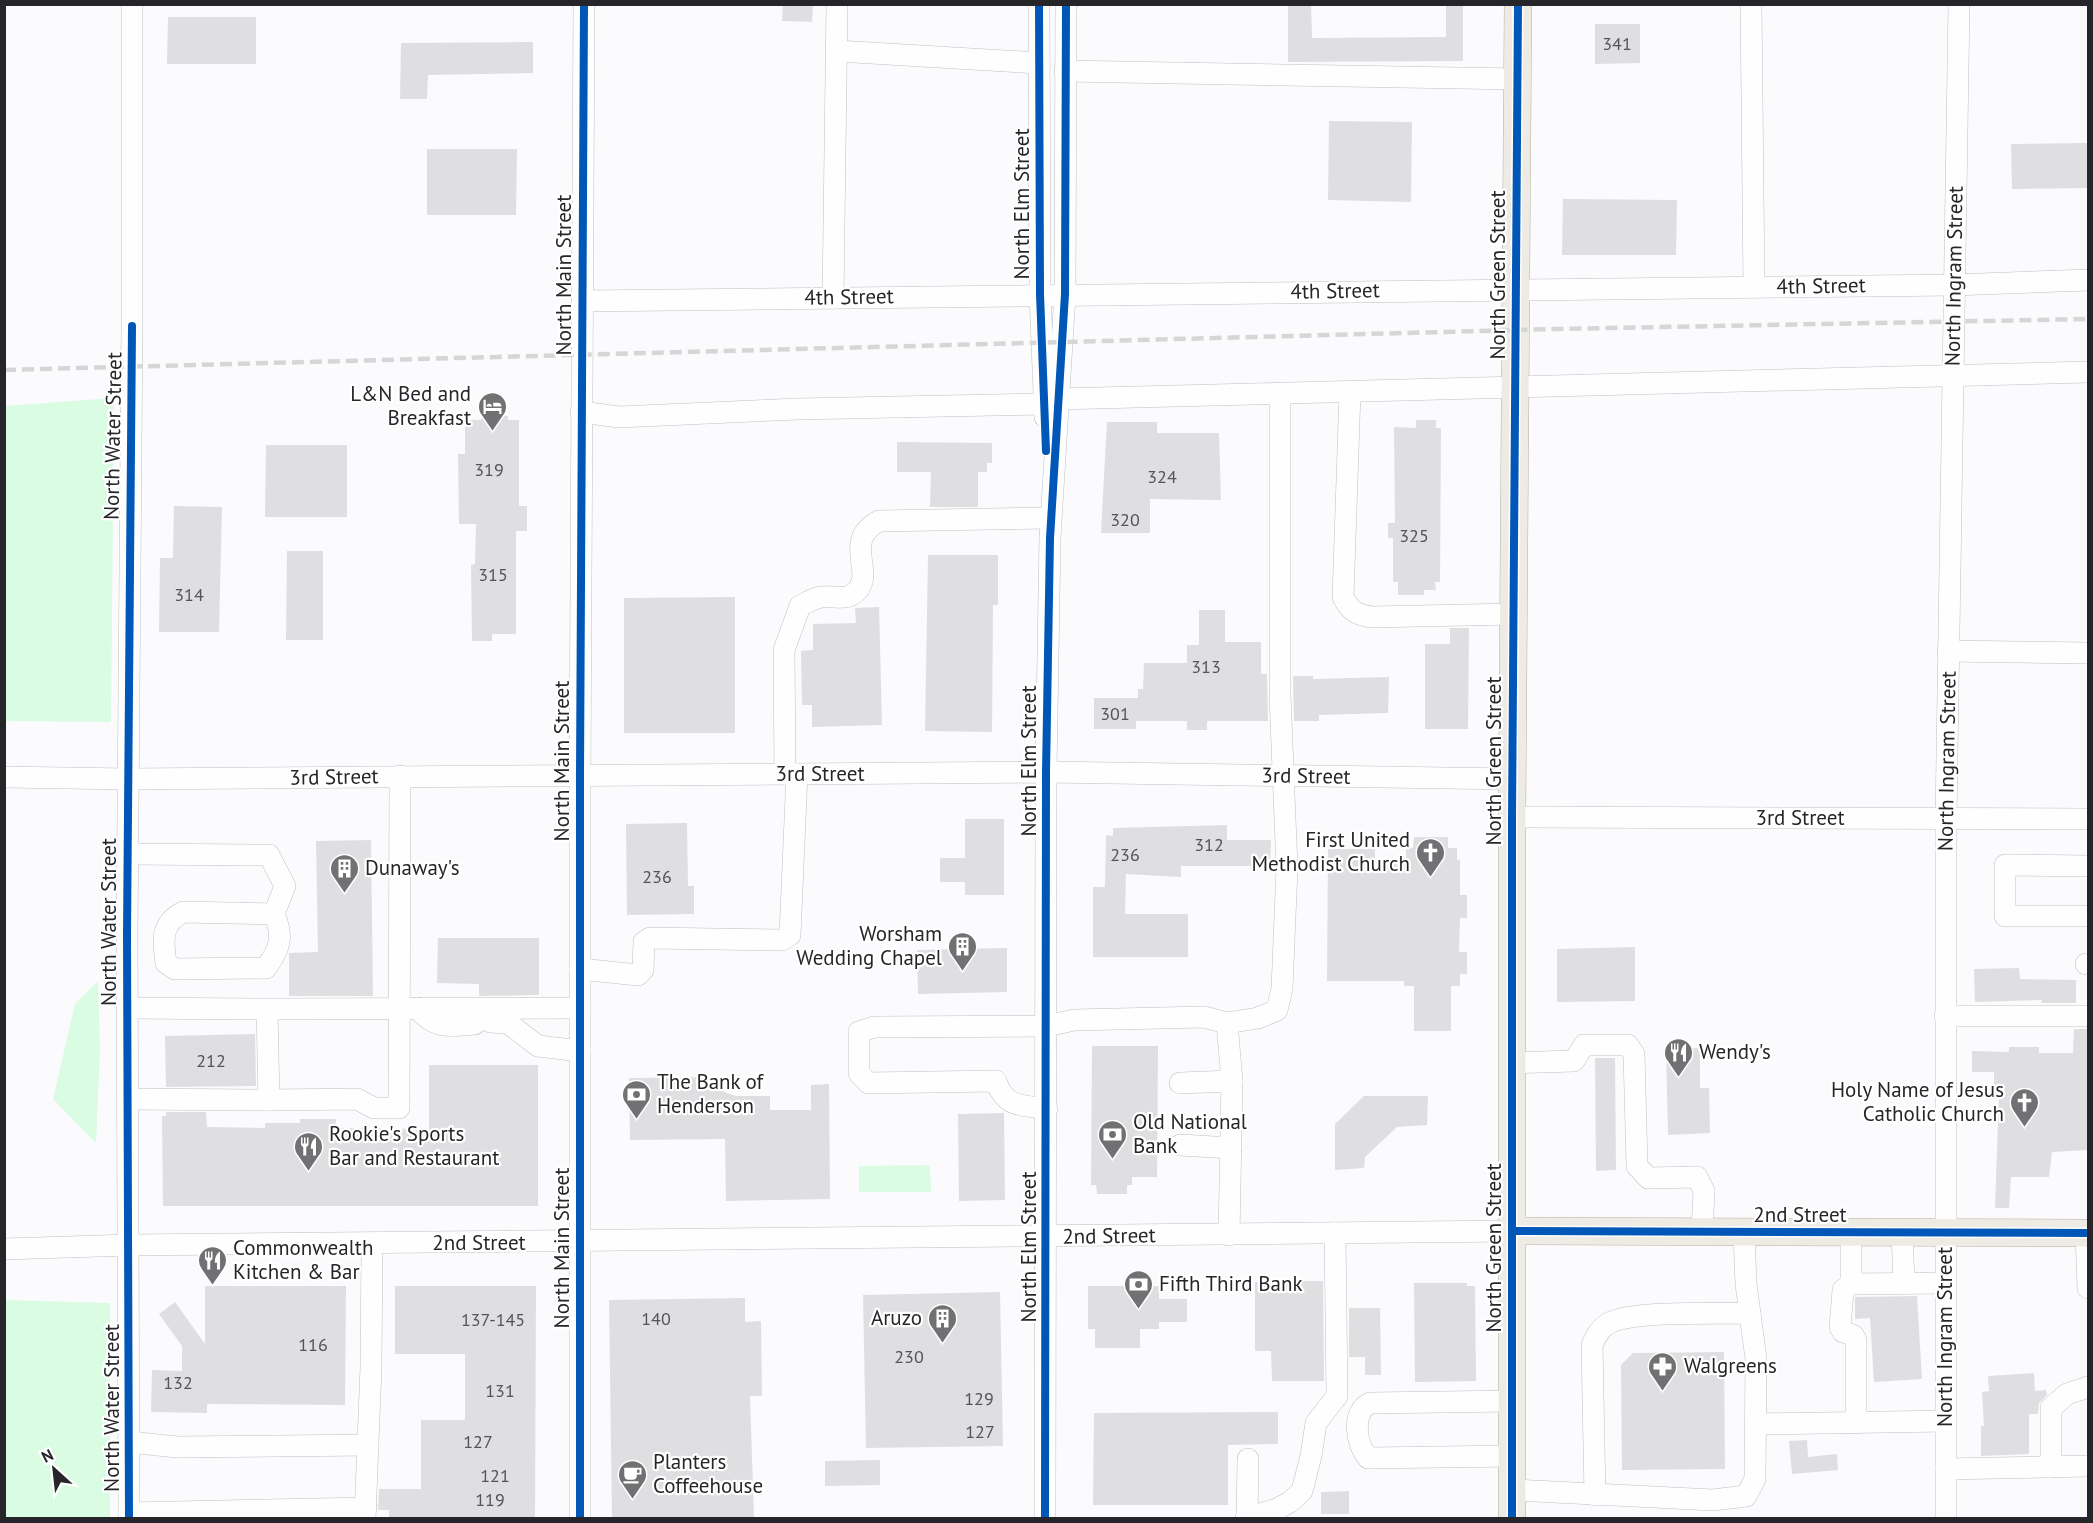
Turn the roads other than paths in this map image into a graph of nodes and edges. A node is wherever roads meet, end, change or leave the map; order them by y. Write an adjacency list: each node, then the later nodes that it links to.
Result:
1 (132, 4): 39 (street, North Water Street)
2 (584, 4): 21 (street, North Main Street)
3 (837, 4): 10 (street)
4 (1039, 4): 11 (street, North Elm Street)
5 (1066, 4): 12 (street, North Elm Street)
6 (1513, 4): 9 (street)
7 (1751, 4): 16 (street)
8 (1959, 4): 15 (street, North Ingram Street)
9 (1518, 5): 13 (main road, North Green Street)
10 (837, 51): 11 (street); 20 (street)
11 (1039, 63): 18 (street, North Elm Street)
12 (1065, 71): 13 (street); 19 (street, North Elm Street)
13 (1517, 79): 17 (main road, North Green Street)
14 (2088, 280): 15 (street, 4th Street)
15 (1953, 285): 16 (street, 4th Street); 23 (street, North Ingram Street)
16 (1754, 287): 17 (street, 4th Street)
17 (1516, 290): 19 (street, 4th Street); 24 (main road, North Green Street)
18 (1040, 294): 19 (street, 4th Street); 20 (street, 4th Street); 27 (street, North Elm Street)
19 (1065, 294): 27 (street, North Elm Street)
20 (833, 298): 21 (street, 4th Street)
21 (582, 301): 28 (street, North Main Street)
22 (2088, 372): 23 (street)
23 (1952, 376): 24 (street); 31 (street, North Ingram Street)
24 (1515, 388): 25 (street); 30 (main road, North Green Street)
25 (1350, 392): 26 (street); 30 (street)
26 (1280, 394): 27 (street); 37 (street)
27 (1051, 402): 28 (street); 29 (street, North Elm Street)
28 (581, 412): 34 (street, North Main Street)
29 (1049, 528): 33 (street, North Elm Street); 35 (street)
30 (1513, 614): 40 (main road, North Green Street)
31 (1948, 651): 32 (street); 42 (street, North Ingram Street)
32 (2088, 653)
33 (1046, 772): 35 (street, 3rd Street); 37 (street, 3rd Street); 58 (street, North Elm Street)
34 (580, 774): 35 (street, 3rd Street); 36 (street, 3rd Street); 50 (street, North Main Street)
35 (791, 774): 50 (street)
36 (399, 776): 39 (street, 3rd Street); 52 (street)
37 (1285, 776): 40 (street, 3rd Street); 57 (street)
38 (4, 777): 39 (street, 3rd Street)
39 (128, 779): 44 (street, North Water Street)
40 (1512, 779): 41 (main road, North Green Street)
41 (1512, 817): 42 (street, 3rd Street); 60 (main road, North Green Street)
42 (1946, 819): 43 (street, 3rd Street); 55 (street, North Ingram Street)
43 (2088, 819)
44 (127, 854): 46 (street); 48 (street, North Water Street)
45 (2088, 866): 47 (street)
46 (274, 914): 49 (street); 49 (street)
47 (2088, 916)
48 (127, 934): 49 (street); 51 (street, North Water Street)
49 (162, 936)
50 (580, 969): 53 (street, North Main Street)
51 (128, 1008): 54 (street); 63 (street, North Water Street)
52 (408, 1008): 53 (street); 54 (street); 59 (street); 64 (street)
53 (580, 1008): 59 (street, North Main Street)
54 (267, 1010): 64 (street)
55 (1945, 1016): 56 (street); 74 (street, North Ingram Street)
56 (2088, 1016)
57 (1227, 1023): 58 (street); 61 (street)
58 (1047, 1026): 65 (street, North Elm Street); 65 (street)
59 (580, 1051): 78 (street, North Main Street)
60 (1512, 1063): 68 (main road, North Green Street); 69 (street)
61 (1232, 1081): 62 (street); 67 (street)
62 (1180, 1083)
63 (129, 1099): 64 (street); 80 (street, North Water Street)
64 (269, 1100)
65 (1047, 1109): 77 (street, North Elm Street)
66 (1180, 1145): 67 (street)
67 (1232, 1148): 76 (street)
68 (1512, 1231): 69 (main road, 2nd Street); 70 (street, 2nd Street); 88 (main road, North Green Street)
69 (1702, 1232): 71 (main road, 2nd Street)
70 (1335, 1233): 76 (street, 2nd Street); 105 (street)
71 (1744, 1233): 72 (main road, 2nd Street); 86 (street)
72 (1851, 1233): 73 (main road, 2nd Street); 84 (street)
73 (1902, 1233): 74 (main road, 2nd Street); 83 (street)
74 (1945, 1233): 75 (main road, 2nd Street); 82 (street, North Ingram Street)
75 (2087, 1233): 85 (street)
76 (1228, 1235): 77 (street, 2nd Street)
77 (1047, 1237): 78 (street, 2nd Street); 104 (street, North Elm Street)
78 (580, 1242): 79 (street, 2nd Street); 103 (street, North Main Street)
79 (372, 1244): 80 (street, 2nd Street); 93 (street)
80 (130, 1245): 81 (street, 2nd Street); 92 (street, North Water Street)
81 (4, 1249)
82 (1945, 1282): 83 (street); 89 (street, North Ingram Street)
83 (1904, 1283): 84 (street)
84 (1851, 1284): 90 (street)
85 (2088, 1288)
86 (1750, 1314): 91 (street); 100 (street)
87 (2088, 1387): 97 (street)
88 (1512, 1401): 94 (main road, North Green Street); 94 (street)
89 (1946, 1421): 90 (street); 98 (street, North Ingram Street)
90 (1856, 1423): 91 (street)
91 (1756, 1424): 100 (street)
92 (129, 1442): 93 (street); 102 (street, North Water Street)
93 (368, 1445): 101 (street)
94 (1513, 1456): 99 (main road, North Green Street)
95 (1248, 1459): 105 (street)
96 (2088, 1466): 97 (street)
97 (2051, 1467): 98 (street)
98 (1946, 1469): 107 (street, North Ingram Street)
99 (1512, 1490): 100 (street); 106 (main road, North Green Street)
100 (1595, 1495)
101 (365, 1513): 102 (street)
102 (129, 1516)
103 (580, 1518)
104 (1045, 1518)
105 (1247, 1518)
106 (1512, 1518)
107 (1946, 1518)

